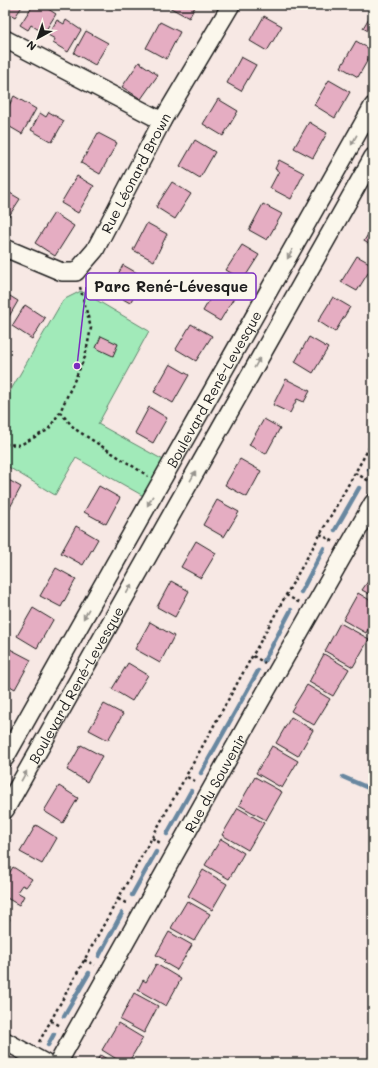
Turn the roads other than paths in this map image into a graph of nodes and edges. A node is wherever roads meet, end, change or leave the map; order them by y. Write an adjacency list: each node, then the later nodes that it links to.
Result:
1 (231, 5): 4 (street, Rue Léonard Brown)
2 (5, 38): 4 (street)
3 (373, 106): 7 (street, Boulevard René-Levesque, one-way to 7)
4 (162, 121): 6 (street, Rue Léonard Brown)
5 (373, 157): 8 (street, Boulevard René-Levesque, one-way to 5)
6 (5, 248)
7 (160, 483): 8 (street, Boulevard René-Levesque); 10 (street, Boulevard René-Levesque, one-way to 10)
8 (181, 497): 11 (street, Boulevard René-Levesque, one-way to 8)
9 (373, 503): 14 (street, Rue du Souvenir)
10 (5, 758)
11 (5, 810)
12 (5, 1041): 13 (street)
13 (38, 1059)
14 (58, 1063)

